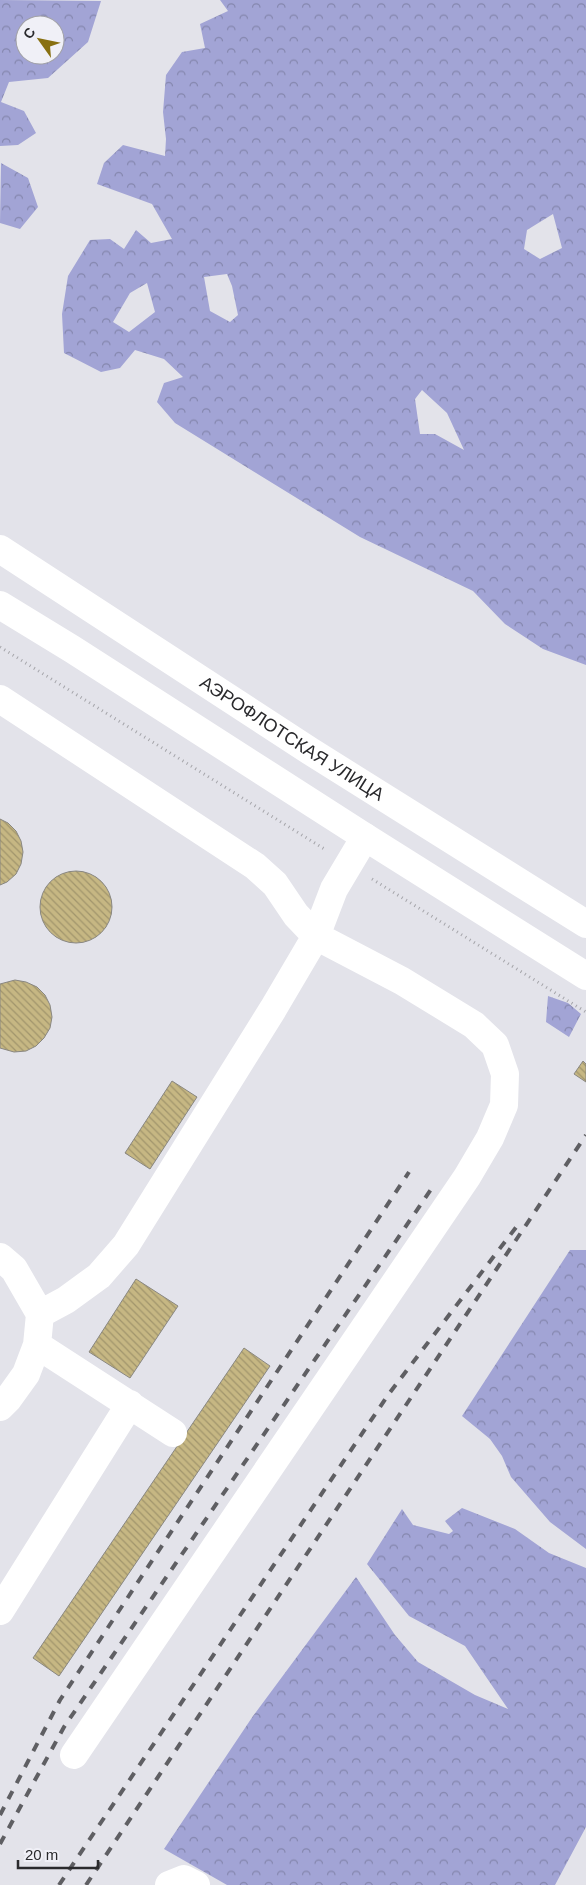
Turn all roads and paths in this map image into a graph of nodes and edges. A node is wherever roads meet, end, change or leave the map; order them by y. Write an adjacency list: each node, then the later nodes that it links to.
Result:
1 (0, 549): 7 (main road, АЭРОФЛОТСКАЯ УЛИЦА)
2 (0, 605): 5 (main road)
3 (0, 647): 6 (path)
4 (0, 699): 8 (main road)
5 (365, 837): 6 (main road); 9 (main road)
6 (348, 864): 8 (main road); 10 (path)
7 (586, 924)
8 (316, 936): 12 (main road); 18 (main road)
9 (586, 976)
10 (586, 1012)
11 (0, 1257): 12 (main road)
12 (40, 1314): 13 (main road)
13 (38, 1345): 14 (main road); 15 (main road)
14 (130, 1404): 16 (main road); 17 (main road)
15 (0, 1407)
16 (174, 1433)
17 (0, 1611)
18 (74, 1755)
19 (169, 1885): 20 (main road)
20 (196, 1885)

